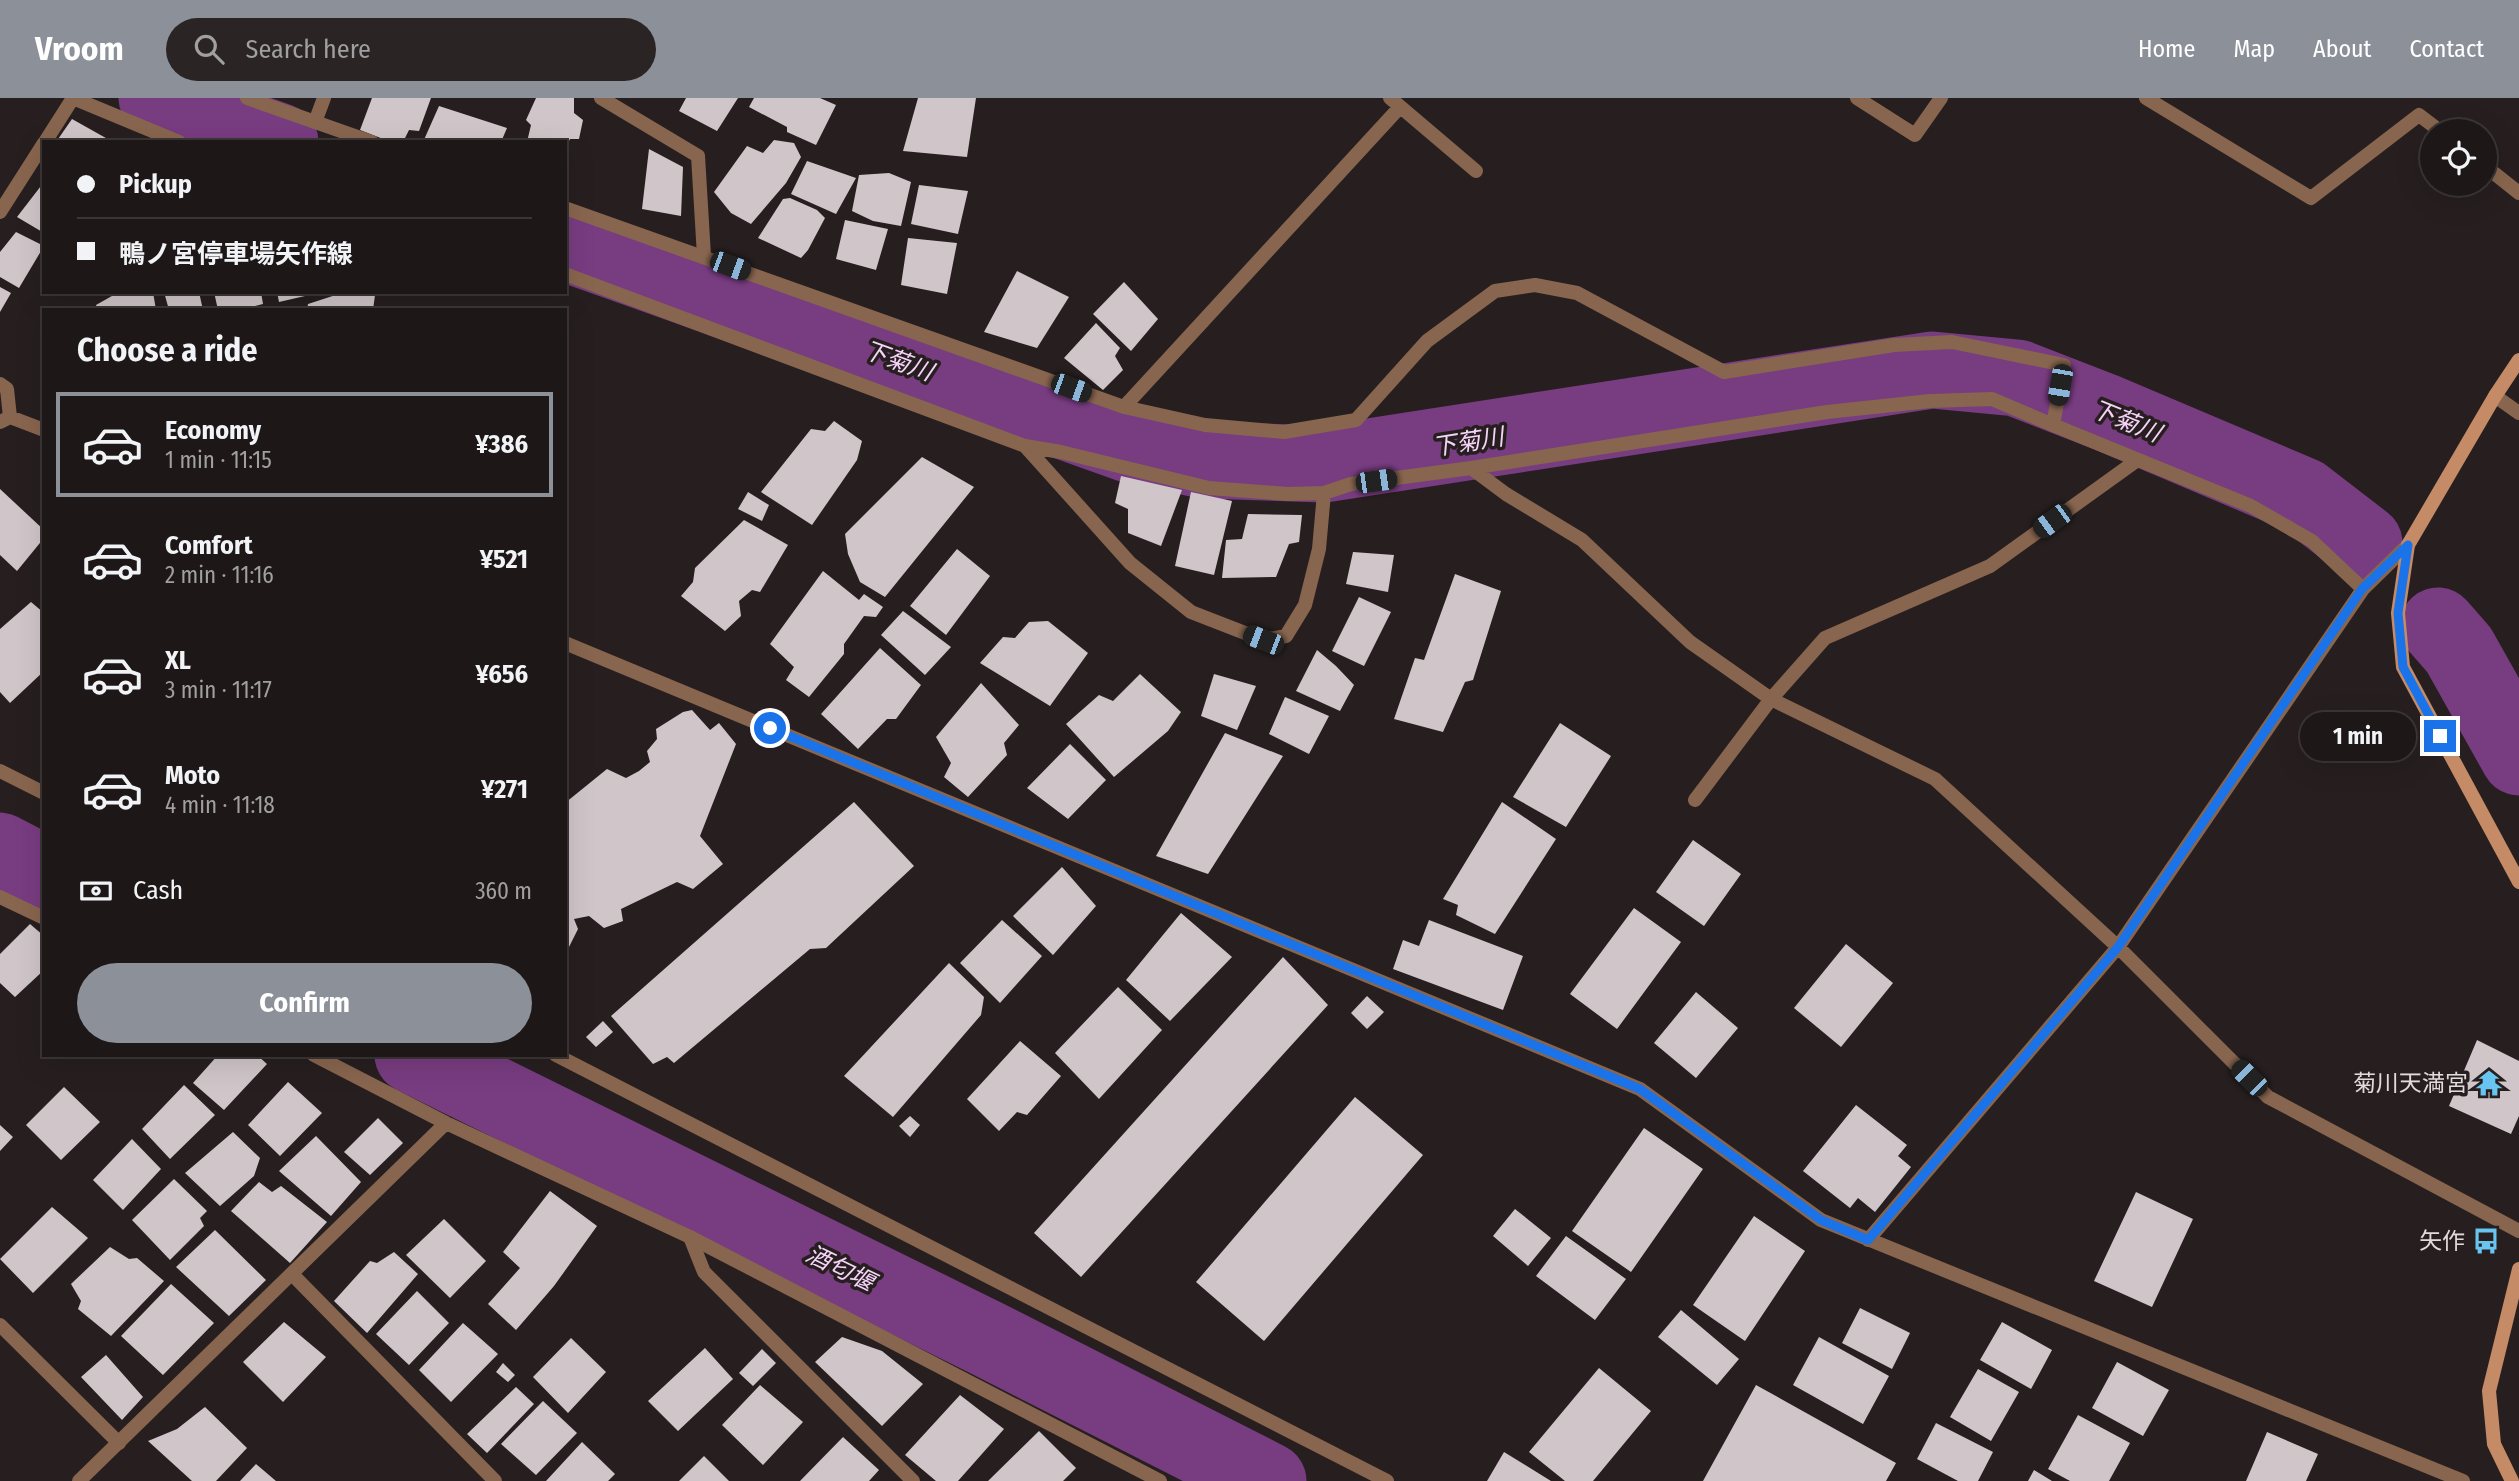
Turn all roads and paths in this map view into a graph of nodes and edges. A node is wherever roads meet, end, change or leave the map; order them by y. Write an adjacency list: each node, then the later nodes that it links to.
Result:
1 (73, 98): 11 (street); 12 (street)
2 (247, 98): 10 (street)
3 (324, 98): 10 (street)
4 (601, 98): 20 (street)
5 (1857, 98): 6 (street)
6 (1941, 98)
7 (2146, 98): 9 (street)
8 (1395, 102): 15 (street); 25 (street)
9 (2424, 119)
10 (315, 122): 13 (street)
11 (45, 140)
12 (174, 140)
13 (366, 140)
14 (42, 145): 19 (street)
15 (1476, 171)
16 (2497, 176): 17 (street)
17 (2519, 193)
18 (567, 209): 20 (street)
19 (0, 212)
20 (704, 256): 25 (street)
21 (567, 275): 30 (street)
22 (2519, 360): 24 (main road)
23 (0, 384): 27 (street)
24 (2495, 396): 26 (street); 34 (main road)
25 (1124, 407): 28 (street)
26 (2519, 413)
27 (5, 420): 29 (street)
28 (2053, 425): 31 (street); 32 (street)
29 (42, 429)
30 (1025, 446): 33 (street); 33 (street)
31 (2136, 461): 35 (street); 37 (street)
32 (1471, 468): 33 (street); 37 (street)
33 (1324, 493)
34 (2408, 545): 35 (street); 41 (main road)
35 (2362, 589): 44 (street)
36 (567, 644): 50 (street)
37 (1771, 699): 40 (street); 44 (street)
38 (0, 771): 39 (street)
39 (42, 792)
40 (1695, 800)
41 (2519, 882)
42 (0, 897): 43 (street)
43 (42, 917)
44 (2118, 947): 48 (street); 50 (street)
45 (318, 1057): 47 (street)
46 (560, 1057): 59 (street)
47 (446, 1123): 49 (street); 52 (street)
48 (2519, 1231)
49 (690, 1237): 57 (street); 58 (street)
50 (1868, 1240): 60 (street)
51 (2519, 1269): 61 (main road)
52 (292, 1274): 54 (street); 56 (street)
53 (0, 1325): 54 (street)
54 (119, 1443): 55 (street)
55 (79, 1481)
56 (495, 1481)
57 (913, 1481)
58 (1160, 1481)
59 (1387, 1481)
60 (2463, 1481)
61 (2512, 1481)

